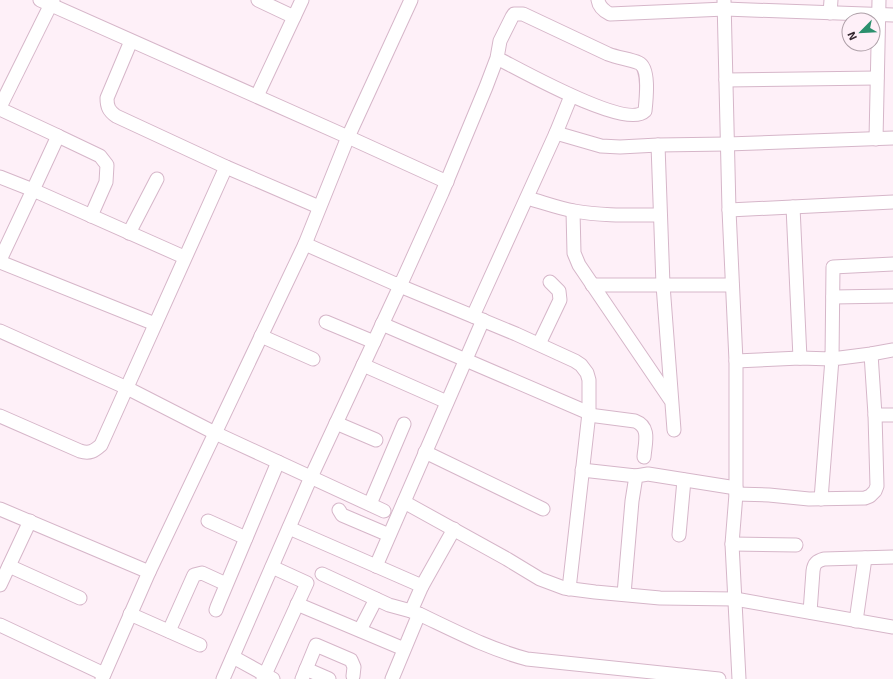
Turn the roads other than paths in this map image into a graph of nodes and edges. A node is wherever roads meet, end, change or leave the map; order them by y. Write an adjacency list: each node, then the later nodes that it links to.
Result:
1 (258, 0): 16 (street)
2 (302, 0): 16 (street)
3 (410, 0): 27 (street)
4 (598, 0): 9 (street)
5 (831, 0): 12 (street)
6 (879, 0): 11 (street)
7 (48, 2): 17 (street); 24 (street)
8 (724, 5): 9 (street); 10 (street); 21 (street)
9 (656, 6)
10 (782, 6): 12 (street)
11 (879, 12)
12 (830, 14): 13 (street)
13 (841, 14)
14 (881, 15): 15 (street)
15 (893, 15)
16 (294, 16): 22 (street)
17 (131, 41): 22 (street); 32 (street)
18 (878, 52): 20 (street)
19 (497, 58): 23 (street); 23 (street); 35 (street)
20 (877, 78): 21 (street); 29 (street)
21 (726, 80): 30 (street)
22 (258, 96): 27 (street)
23 (571, 96): 25 (street)
24 (1, 101): 26 (street)
25 (556, 133): 31 (street); 37 (street)
26 (58, 136): 36 (street); 44 (street)
27 (348, 137): 35 (street); 39 (street)
28 (893, 138): 29 (street)
29 (876, 139): 30 (street)
30 (727, 144): 31 (street); 42 (street)
31 (658, 145): 43 (street)
32 (226, 167): 39 (street); 47 (street)
33 (0, 177): 36 (street)
34 (157, 179): 45 (street)
35 (446, 182): 54 (street)
36 (32, 190): 44 (street); 48 (street)
37 (527, 198): 41 (street); 57 (street)
38 (893, 202): 40 (street)
39 (319, 207): 46 (street)
40 (793, 207): 42 (street); 67 (street)
41 (572, 210): 43 (street); 51 (street)
42 (729, 210): 53 (street)
43 (660, 215): 52 (street)
44 (91, 216): 45 (street)
45 (129, 233): 47 (street)
46 (305, 244): 54 (street); 62 (street)
47 (184, 257): 59 (street)
48 (0, 261): 59 (street)
49 (893, 264): 56 (street)
50 (550, 282): 64 (street)
51 (592, 285): 52 (street); 74 (street)
52 (663, 285): 53 (street); 74 (street)
53 (732, 285): 71 (street)
54 (400, 286): 57 (street); 60 (street)
55 (893, 296): 56 (street)
56 (833, 297): 69 (street)
57 (478, 318): 64 (street); 70 (street)
58 (326, 322): 63 (street)
59 (155, 324): 73 (street)
60 (382, 324): 63 (street); 70 (street)
61 (0, 332): 73 (street)
62 (261, 336): 68 (street); 83 (street)
63 (374, 342): 72 (street)
64 (538, 344): 76 (street)
65 (893, 350): 66 (street)
66 (871, 354): 69 (street); 78 (street)
67 (800, 358): 69 (street); 71 (street)
68 (313, 359)
69 (832, 359): 93 (street)
70 (466, 360): 75 (street); 76 (street)
71 (736, 360): 92 (street)
72 (363, 365): 75 (street); 80 (street)
73 (127, 388): 79 (street); 83 (street)
74 (671, 401): 82 (street)
75 (447, 402): 85 (street)
76 (589, 414): 86 (street); 88 (street)
77 (893, 414): 78 (street)
78 (875, 415): 93 (street)
79 (0, 416)
80 (336, 423): 84 (street); 90 (street)
81 (404, 424): 94 (street)
82 (674, 430)
83 (215, 433): 87 (street); 115 (street)
84 (376, 440)
85 (426, 452): 95 (street); 97 (street)
86 (644, 457)
87 (278, 462): 90 (street); 107 (street)
88 (582, 470): 89 (street); 120 (street)
89 (636, 476): 91 (street); 121 (street)
90 (311, 477): 94 (street); 103 (street)
91 (684, 480): 92 (street); 106 (street)
92 (736, 491): 93 (street); 108 (street)
93 (821, 499)
94 (365, 502): 99 (street); 100 (street)
95 (404, 502): 104 (street); 105 (street)
96 (0, 509): 101 (street)
97 (543, 509)
98 (339, 510): 100 (street)
99 (384, 511)
100 (351, 518): 105 (street)
101 (30, 521): 112 (street); 115 (street)
102 (208, 521): 107 (street)
103 (289, 528): 113 (street); 114 (street)
104 (454, 529): 119 (street); 120 (street)
105 (389, 535): 113 (street)
106 (679, 535)
107 (246, 538): 117 (street)
108 (732, 544): 109 (street); 124 (street)
109 (796, 545)
110 (893, 557): 111 (street)
111 (865, 558): 128 (street); 130 (street)
112 (9, 566): 118 (street); 122 (street)
113 (376, 566): 119 (street)
114 (272, 567): 125 (street); 137 (street)
115 (149, 572): 129 (street)
116 (322, 574): 123 (street)
117 (226, 584): 126 (street); 134 (street)
118 (0, 585)
119 (422, 586): 127 (street)
120 (569, 589): 121 (street)
121 (624, 594): 124 (street)
122 (80, 598)
123 (376, 599): 127 (street); 133 (street)
124 (735, 599): 128 (street); 146 (street)
125 (297, 604): 133 (street); 141 (street)
126 (216, 610)
127 (415, 612): 136 (street); 145 (street)
128 (810, 612): 130 (street)
129 (130, 614): 134 (street); 139 (street)
130 (856, 621): 132 (street)
131 (0, 625): 139 (street)
132 (893, 627)
133 (360, 630): 136 (street)
134 (169, 631): 135 (street)
135 (200, 645)
136 (404, 649): 144 (street)
137 (233, 656): 141 (street); 142 (street)
138 (304, 674): 140 (street); 143 (street)
139 (103, 676)
140 (353, 676)
141 (267, 677)
142 (223, 679)
143 (329, 679)
144 (392, 679)
145 (718, 679)
146 (739, 679)

